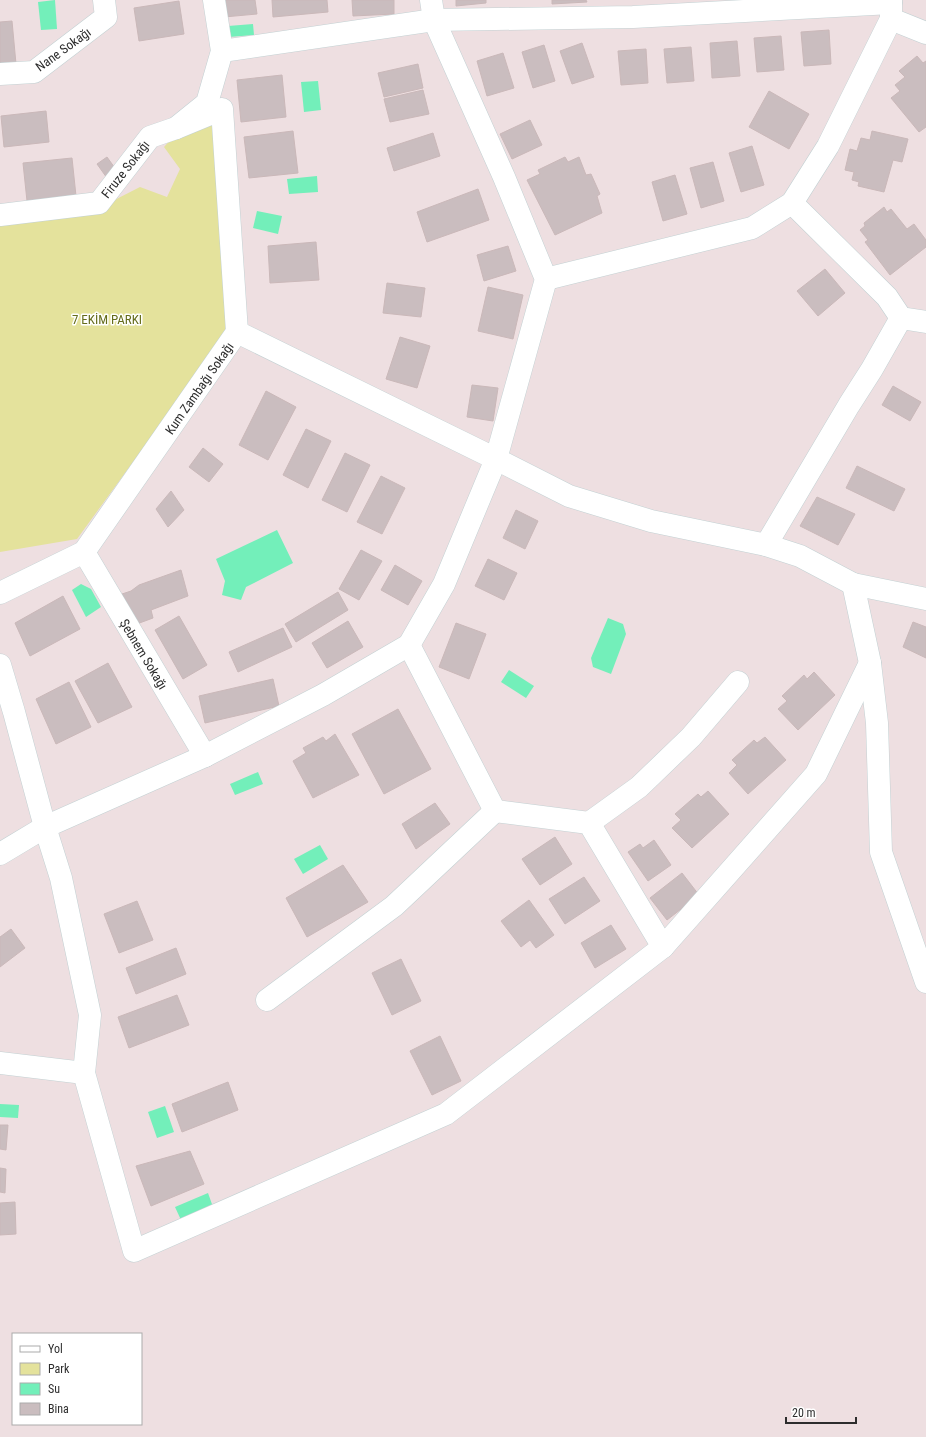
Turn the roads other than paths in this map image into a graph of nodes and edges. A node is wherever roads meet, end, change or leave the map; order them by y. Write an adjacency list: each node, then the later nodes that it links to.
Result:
1 (104, 0): 7 (street, Nane Sokağı)
2 (214, 0): 6 (street, Firuze Sokağı)
3 (891, 7): 4 (street); 5 (street); 9 (street)
4 (432, 10): 6 (street); 11 (street)
5 (926, 33)
6 (222, 51): 8 (street, Firuze Sokağı)
7 (0, 74)
8 (176, 128): 10 (street, Firuze Sokağı); 14 (street, Kum Zambağı Sokağı)
9 (792, 203): 11 (street); 12 (street)
10 (0, 215)
11 (546, 279): 15 (street)
12 (901, 318): 13 (street); 16 (street)
13 (926, 322)
14 (237, 332): 15 (street); 17 (street, Kum Zambağı Sokağı)
15 (496, 459): 16 (street); 21 (street)
16 (766, 545): 18 (street)
17 (84, 552): 19 (street, Kum Zambağı Sokağı); 25 (street, Şebnem Sokağı)
18 (853, 584): 20 (street); 22 (street)
19 (0, 593)
20 (926, 598)
21 (410, 645): 25 (street); 26 (street)
22 (870, 663): 30 (street); 31 (street)
23 (0, 665): 28 (street)
24 (738, 682): 27 (street)
25 (205, 756): 28 (street)
26 (495, 811): 27 (street); 32 (street)
27 (589, 823): 30 (street)
28 (45, 827): 29 (street); 34 (street)
29 (0, 854)
30 (663, 947): 34 (street)
31 (926, 982)
32 (267, 1000)
33 (0, 1063): 34 (street)
34 (84, 1073)

